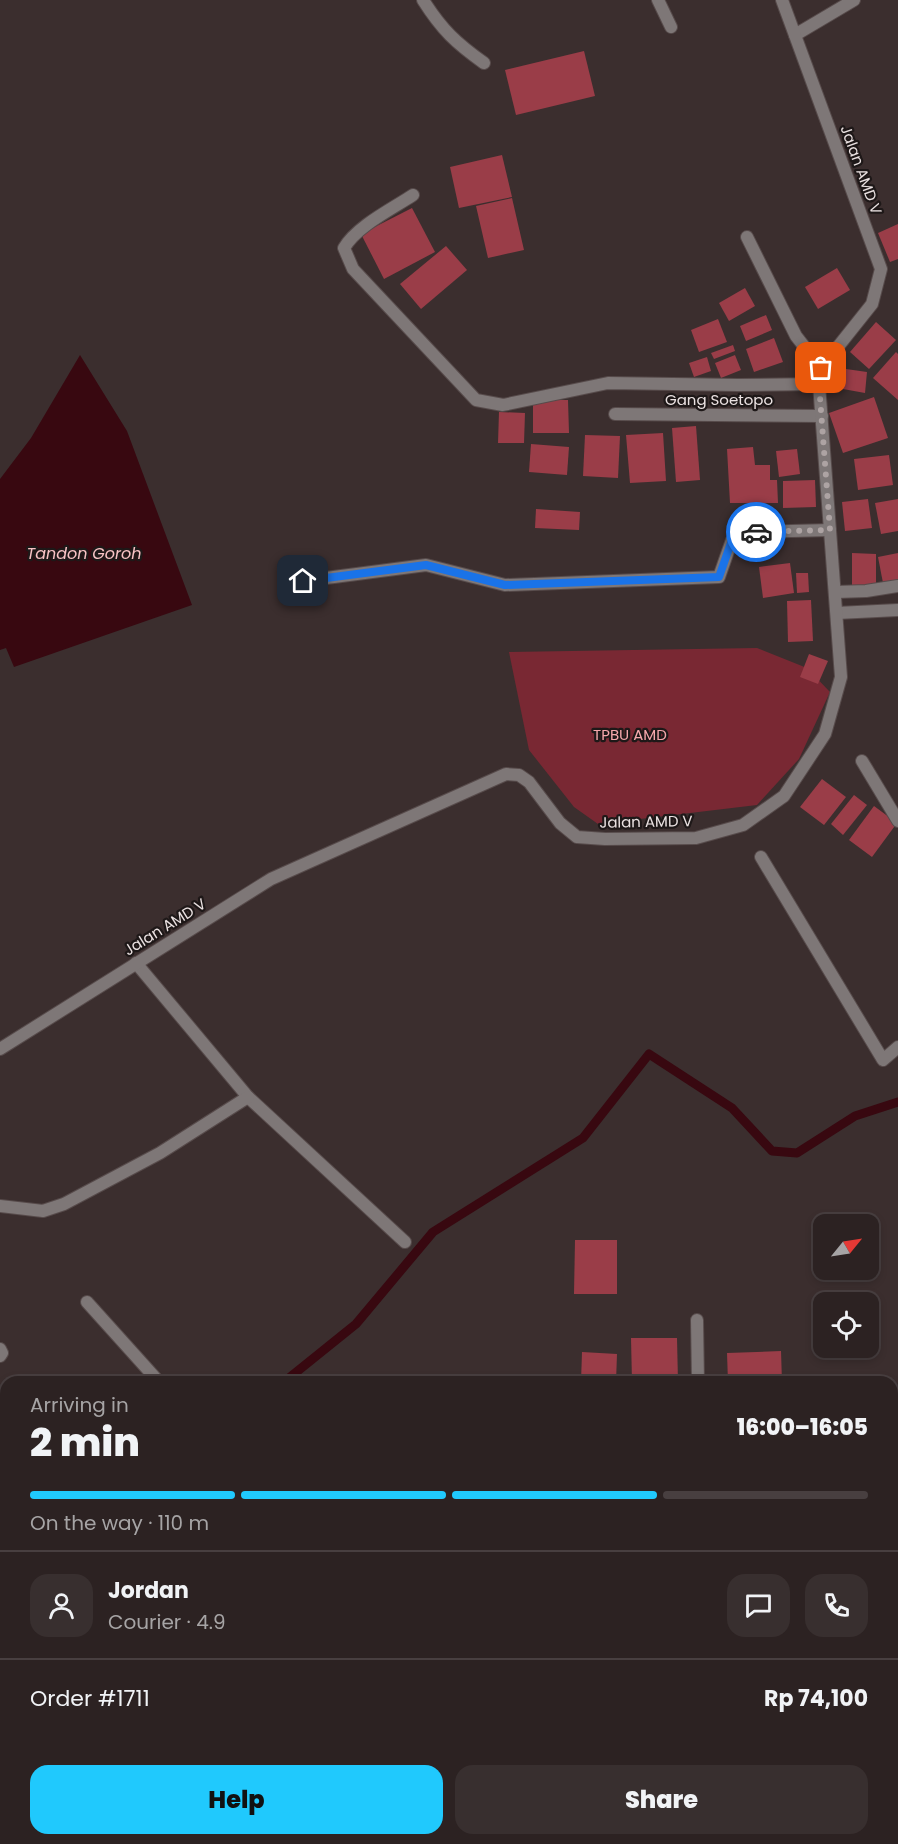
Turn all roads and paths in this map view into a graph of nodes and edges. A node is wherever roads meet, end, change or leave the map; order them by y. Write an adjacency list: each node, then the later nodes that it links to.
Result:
1 (423, 0): 7 (street)
2 (658, 0): 5 (street)
3 (783, 0): 6 (street, Jalan AMD V)
4 (854, 0): 6 (street)
5 (671, 27)
6 (795, 35): 10 (street, Jalan AMD V)
7 (484, 63)
8 (413, 195): 11 (street)
9 (747, 237): 10 (street)
10 (821, 368): 11 (street, Jalan AMD V)
11 (819, 384): 13 (street, Jalan AMD V)
12 (615, 414): 13 (street, Gang Soetopo)
13 (822, 416): 14 (street, Jalan AMD V)
14 (830, 530): 15 (street); 17 (street, Jalan AMD V)
15 (303, 581)
16 (898, 586): 17 (street)
17 (836, 592): 19 (street, Jalan AMD V)
18 (898, 610): 19 (street)
19 (837, 614): 23 (street, Jalan AMD V)
20 (862, 761): 21 (street)
21 (898, 821)
22 (761, 857): 24 (street)
23 (136, 963): 25 (street, Jalan AMD V); 26 (street)
24 (898, 1047)
25 (0, 1049)
26 (248, 1096): 27 (street); 28 (street)
27 (0, 1206)
28 (405, 1242)
29 (87, 1302): 33 (street)
30 (697, 1320): 34 (street)
31 (0, 1349): 32 (street)
32 (0, 1356)
33 (154, 1376)
34 (698, 1376)

